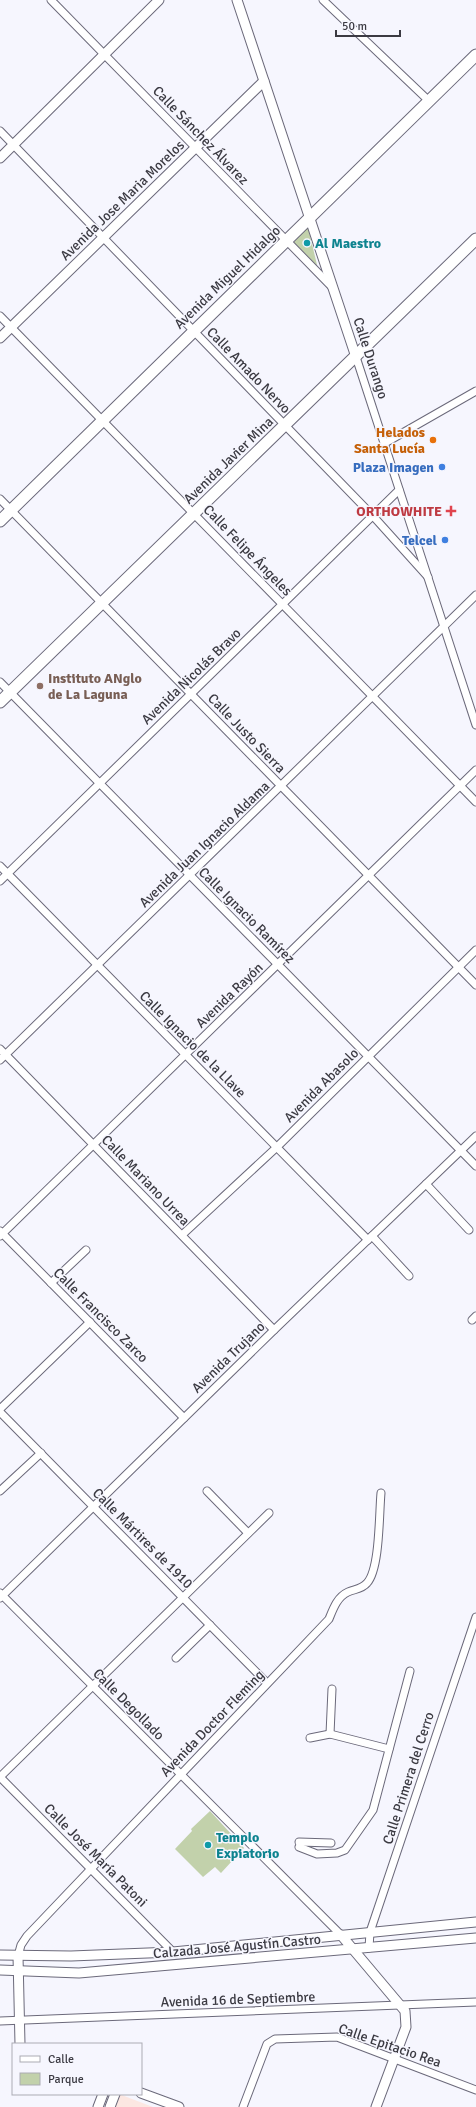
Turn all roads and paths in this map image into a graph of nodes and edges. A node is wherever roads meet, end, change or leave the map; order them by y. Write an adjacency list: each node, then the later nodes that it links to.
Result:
1 (51, 0): 5 (street, Calle Sánchez Álvarez)
2 (159, 0): 5 (main road)
3 (237, 0): 7 (main road, Calle Durango)
4 (323, 0): 8 (street)
5 (104, 54): 10 (main road); 11 (street, Calle Sánchez Álvarez)
6 (476, 55): 8 (main road, Avenida Miguel Hidalgo)
7 (264, 81): 11 (main road, Avenida Jose Maria Morelos); 13 (main road, Calle Durango)
8 (429, 101): 13 (main road, Avenida Miguel Hidalgo)
9 (0, 131): 10 (street, Calle Amado Nervo)
10 (13, 145): 12 (main road); 14 (street, Calle Amado Nervo)
11 (196, 148): 14 (main road, Avenida Jose Maria Morelos); 16 (street, Calle Sánchez Álvarez)
12 (0, 158)
13 (309, 218): 16 (main road, Avenida Miguel Hidalgo); 17 (main road, Calle Durango)
14 (103, 238): 19 (main road, Avenida Jose Maria Morelos); 20 (street, Calle Amado Nervo)
15 (476, 239): 22 (main road, Avenida Javier Mina)
16 (286, 241): 17 (street, Calle Sánchez Álvarez); 20 (main road, Avenida Miguel Hidalgo)
17 (333, 288): 22 (main road, Calle Durango)
18 (0, 316): 19 (street, Calle Felipe Ángeles)
19 (11, 327): 21 (main road, Avenida Jose Maria Morelos); 24 (street, Calle Felipe Ángeles)
20 (194, 331): 24 (main road, Avenida Miguel Hidalgo); 25 (street, Calle Amado Nervo)
21 (0, 338)
22 (356, 357): 25 (main road, Avenida Javier Mina); 26 (street, Calle Durango)
23 (476, 391): 26 (street)
24 (103, 421): 29 (main road, Avenida Miguel Hidalgo); 30 (street, Calle Felipe Ángeles)
25 (285, 426): 30 (main road, Avenida Javier Mina); 31 (street, Calle Amado Nervo)
26 (385, 443): 27 (street, Calle Durango)
27 (399, 490): 31 (street, Avenida Nicolás Bravo); 33 (street, Calle Durango)
28 (0, 499): 29 (street, Calle Justo Sierra)
29 (11, 510): 32 (main road, Avenida Miguel Hidalgo); 35 (street, Calle Justo Sierra)
30 (194, 514): 35 (main road, Avenida Javier Mina); 36 (street, Calle Felipe Ángeles)
31 (373, 516): 33 (street, Calle Amado Nervo); 36 (street, Avenida Nicolás Bravo)
32 (0, 521)
33 (428, 577): 37 (street, Calle Durango)
34 (476, 595): 37 (street, Avenida Juan Ignacio Aldama)
35 (102, 603): 39 (main road, Avenida Javier Mina); 40 (street, Calle Justo Sierra)
36 (283, 604): 40 (street, Avenida Nicolás Bravo); 41 (street, Calle Felipe Ángeles)
37 (444, 627): 41 (street, Avenida Juan Ignacio Aldama); 43 (street, Calle Durango)
38 (0, 682): 39 (street, Calle Ignacio Ramírez)
39 (10, 692): 42 (main road, Avenida Javier Mina); 45 (street, Calle Ignacio Ramírez)
40 (191, 694): 45 (street, Avenida Nicolás Bravo); 46 (street, Calle Justo Sierra)
41 (373, 697): 46 (street, Avenida Juan Ignacio Aldama); 47 (street, Calle Felipe Ángeles)
42 (0, 702)
43 (476, 724)
44 (476, 770): 47 (street, Avenida Rayón)
45 (100, 783): 50 (street, Avenida Nicolás Bravo); 51 (street, Calle Ignacio Ramírez)
46 (282, 786): 51 (street, Avenida Juan Ignacio Aldama); 52 (street, Calle Justo Sierra)
47 (460, 786): 48 (street, Calle Felipe Ángeles); 52 (street, Avenida Rayón)
48 (476, 802)
49 (0, 866): 50 (street, Calle Ignacio de la Llave)
50 (8, 873): 53 (street, Avenida Nicolás Bravo); 55 (street, Calle Ignacio de la Llave)
51 (190, 875): 55 (street, Avenida Juan Ignacio Aldama); 56 (street, Calle Ignacio Ramírez)
52 (369, 876): 56 (street, Avenida Rayón); 57 (street, Calle Justo Sierra)
53 (0, 881)
54 (476, 950): 57 (street, Avenida Abasolo)
55 (98, 965): 60 (street, Avenida Juan Ignacio Aldama); 61 (street, Calle Ignacio de la Llave)
56 (278, 965): 61 (street, Avenida Rayón); 62 (street, Calle Ignacio Ramírez)
57 (459, 967): 58 (street, Calle Justo Sierra); 62 (street, Avenida Abasolo)
58 (476, 985)
59 (0, 1049): 60 (street, Calle Mariano Urrea)
60 (6, 1055): 63 (street, Avenida Juan Ignacio Aldama); 65 (street, Calle Mariano Urrea)
61 (186, 1055): 65 (street, Avenida Rayón); 66 (street, Calle Ignacio de la Llave)
62 (368, 1057): 66 (street, Avenida Abasolo); 67 (street, Calle Ignacio Ramírez)
63 (0, 1060)
64 (476, 1136): 67 (street, Avenida Trujano)
65 (94, 1145): 71 (street, Avenida Rayón); 72 (street, Calle Mariano Urrea)
66 (277, 1147): 72 (street, Avenida Abasolo); 73 (street, Calle Ignacio de la Llave)
67 (461, 1151): 68 (street, Calle Ignacio Ramírez); 69 (street, Avenida Trujano)
68 (476, 1166)
69 (426, 1184): 70 (street); 73 (street, Avenida Trujano)
70 (469, 1230)
71 (1, 1234): 76 (street, Calle Francisco Zarco)
72 (182, 1235): 78 (street, Calle Mariano Urrea)
73 (370, 1238): 75 (street, Calle Ignacio de la Llave); 78 (street, Avenida Trujano)
74 (86, 1250): 76 (street)
75 (409, 1276)
76 (51, 1283): 77 (street, Calle Francisco Zarco)
77 (90, 1322): 79 (street); 80 (street, Calle Francisco Zarco)
78 (274, 1330): 80 (street, Avenida Trujano)
79 (0, 1411): 81 (street, Calle Mártires de 1910)
80 (184, 1418): 85 (street, Avenida Trujano)
81 (41, 1453): 83 (street); 85 (street, Calle Mártires de 1910)
82 (207, 1491): 87 (street)
83 (0, 1492)
84 (381, 1493): 94 (street, Avenida Doctor Fleming)
85 (93, 1506): 88 (street, Avenida Trujano); 89 (street, Calle Mártires de 1910)
86 (269, 1513): 87 (street)
87 (248, 1533): 89 (street)
88 (1, 1596): 95 (street, Calle Degollado)
89 (183, 1598): 91 (street, Calle Mártires de 1910); 95 (street)
90 (476, 1617): 105 (street, Calle Primera del Cerro)
91 (210, 1625): 92 (street); 94 (street, Calle Mártires de 1910)
92 (176, 1658)
93 (410, 1671): 99 (street)
94 (267, 1683): 100 (street, Avenida Doctor Fleming)
95 (92, 1686): 100 (street, Calle Degollado); 101 (street)
96 (332, 1689): 97 (street)
97 (330, 1734): 98 (street); 99 (street)
98 (310, 1738)
99 (389, 1749): 102 (street)
100 (181, 1774): 103 (street, Avenida Doctor Fleming); 106 (street, Calle Degollado)
101 (0, 1777): 103 (street, Calle José María Patoni)
102 (331, 1844)
103 (91, 1869): 110 (street, Calle José María Patoni); 112 (street, Avenida Doctor Fleming)
104 (476, 1922): 105 (main road, Calzada José Agustín Castro)
105 (370, 1932): 106 (main road, Calzada José Agustín Castro); 108 (street, Calle Primera del Cerro)
106 (341, 1935): 109 (main road); 110 (main road, Calzada José Agustín Castro)
107 (476, 1938): 108 (main road, Calzada José Agustín Castro)
108 (369, 1948): 109 (main road, Calzada José Agustín Castro)
109 (354, 1950): 114 (main road, Calzada José Agustín Castro); 116 (main road)
110 (173, 1952): 112 (main road, Calzada José Agustín Castro)
111 (0, 1956): 112 (main road, Calzada José Agustín Castro); 114 (main road)
112 (18, 1956): 114 (main road)
113 (0, 1970): 114 (main road, Calzada José Agustín Castro)
114 (15, 1971): 117 (main road)
115 (476, 2002): 116 (street, Avenida 16 de Septiembre)
116 (402, 2006): 117 (street, Avenida 16 de Septiembre); 120 (main road)
117 (19, 2020): 118 (street, Avenida 16 de Septiembre); 119 (main road)
118 (0, 2021)
119 (20, 2043)
120 (394, 2058): 121 (street, Calle Epitacio Rea); 128 (street, Calle Epitacio Rea); 129 (main road)
121 (476, 2090)
122 (142, 2093): 127 (main road)
123 (103, 2095): 125 (main road)
124 (115, 2095): 126 (main road)
125 (98, 2107)
126 (110, 2107)
127 (179, 2107)
128 (243, 2107)
129 (376, 2107)

